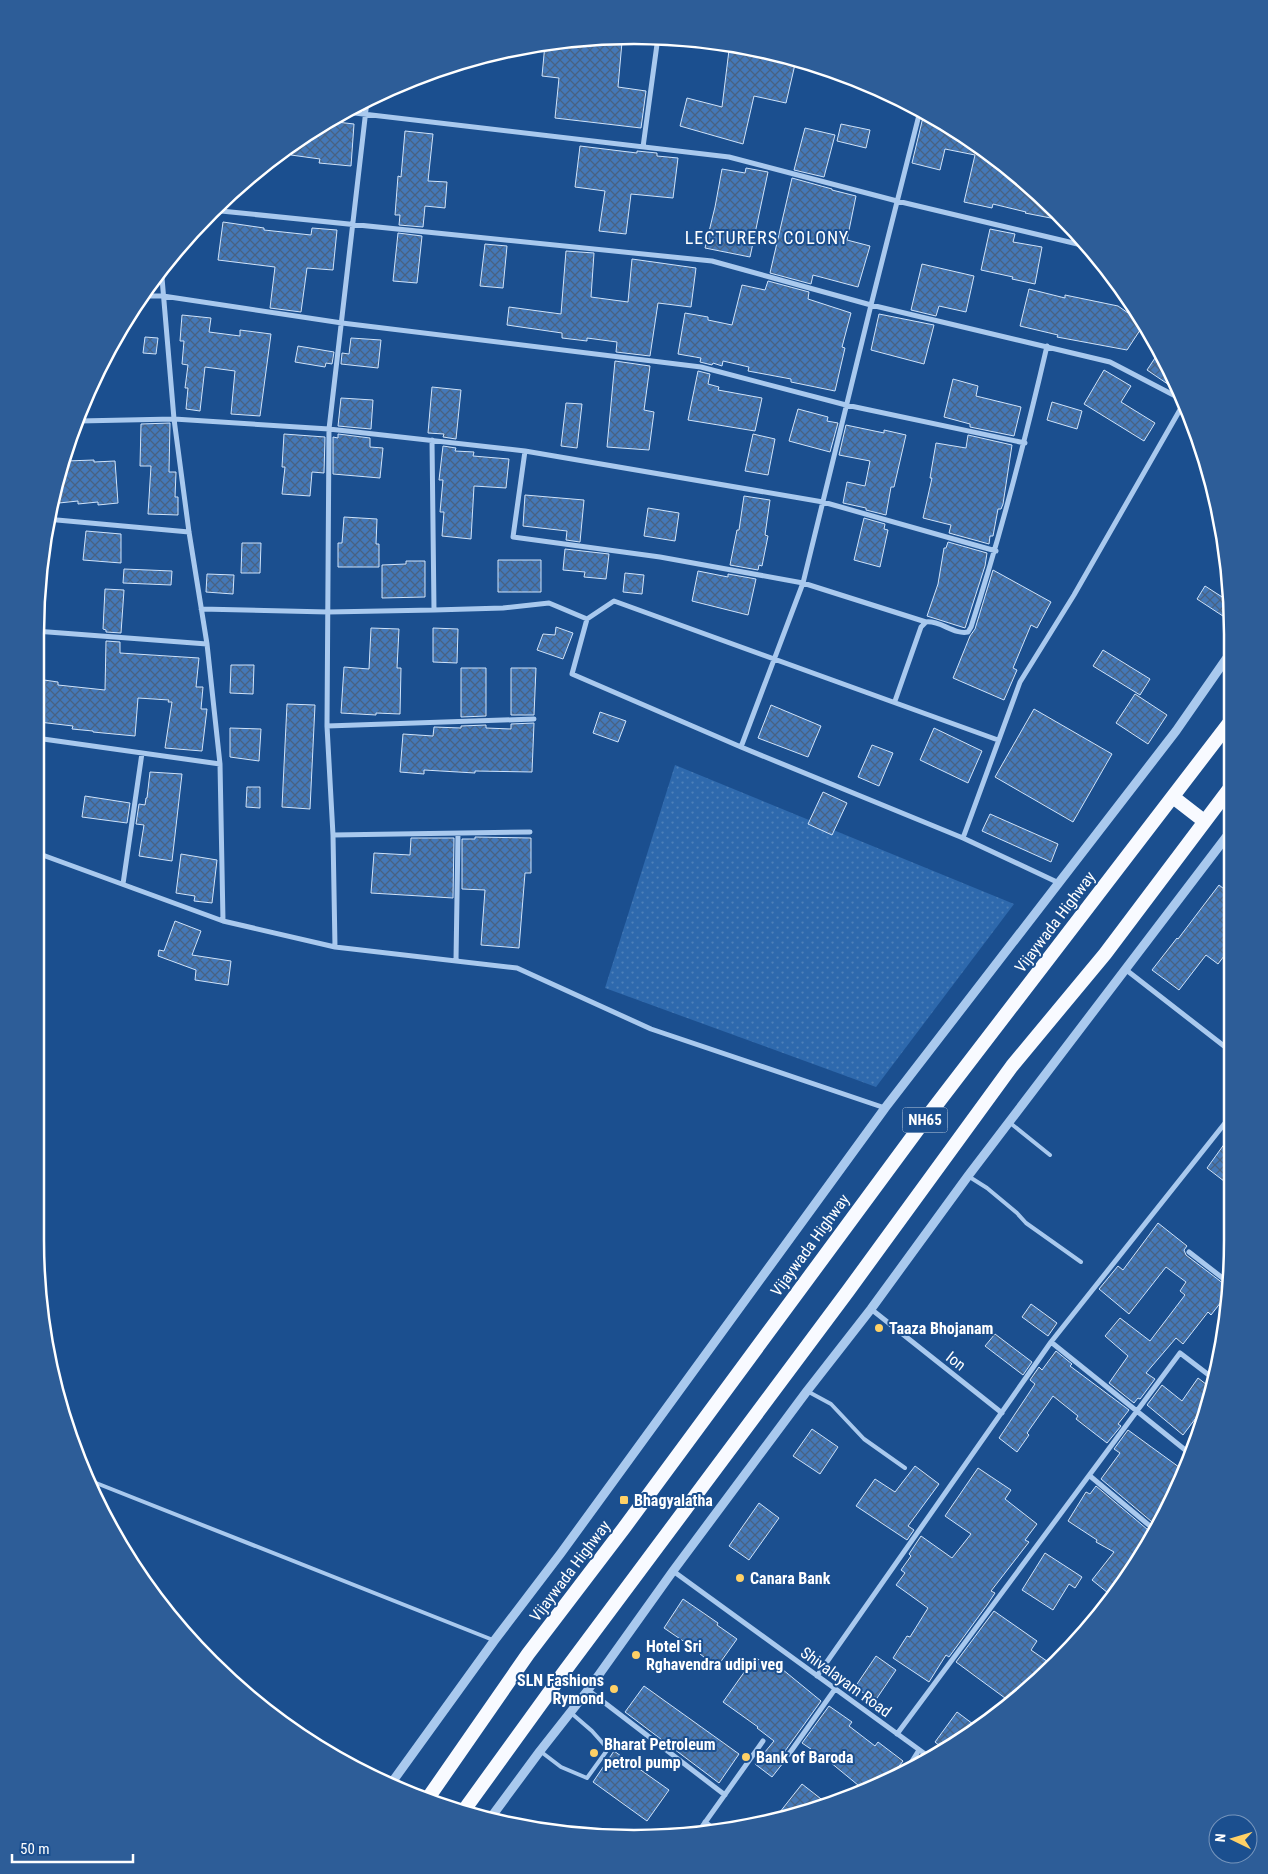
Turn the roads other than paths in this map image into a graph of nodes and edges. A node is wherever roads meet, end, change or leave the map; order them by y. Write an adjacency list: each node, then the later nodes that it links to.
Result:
1 (657, 45): 6 (street)
2 (366, 108): 4 (street)
3 (358, 113): 4 (street)
4 (366, 114): 6 (street); 9 (street)
5 (918, 117): 7 (street)
6 (643, 147): 7 (street)
7 (897, 201): 10 (street); 14 (street)
8 (223, 211): 9 (street)
9 (352, 224): 14 (street); 15 (street)
10 (1077, 244)
11 (162, 280): 13 (street)
12 (150, 296): 13 (street)
13 (163, 296): 15 (street); 20 (street)
14 (870, 304): 16 (street); 18 (street)
15 (342, 323): 18 (street); 22 (street)
16 (1047, 346): 17 (street); 24 (street)
17 (1173, 395)
18 (846, 406): 24 (street); 26 (street)
19 (1180, 410): 45 (street)
20 (174, 419): 21 (street); 22 (street); 28 (street)
21 (84, 421)
22 (329, 429): 23 (street); 33 (street)
23 (432, 440): 25 (street); 32 (street)
24 (1025, 442): 29 (street)
25 (525, 451): 26 (street); 30 (street)
26 (823, 502): 29 (street); 30 (street)
27 (55, 520): 28 (street)
28 (189, 532): 31 (street)
29 (996, 551): 35 (street)
30 (803, 583): 35 (street); 38 (street)
31 (200, 609): 33 (street); 37 (street)
32 (434, 610): 33 (street); 34 (street)
33 (328, 612): 42 (street)
34 (587, 619): 38 (street); 46 (street)
35 (926, 622): 40 (street)
36 (44, 632): 37 (street)
37 (207, 644): 48 (street)
38 (774, 658): 40 (street); 46 (street)
39 (1224, 662): 58 (street)
40 (894, 701): 45 (street)
41 (534, 719): 42 (street)
42 (327, 726): 54 (street)
43 (1224, 730): 50 (highway, Vijaywada Highway / NH65)
44 (44, 739): 47 (street)
45 (998, 740): 55 (street)
46 (742, 747): 55 (street)
47 (142, 753): 48 (street); 59 (street)
48 (220, 764): 60 (street)
49 (1224, 795): 51 (highway, NH65)
50 (1173, 797): 51 (highway); 98 (highway, Vijaywada Highway / NH65)
51 (1204, 821): 100 (highway, NH65)
52 (530, 832): 53 (street)
53 (458, 834): 54 (street); 62 (street)
54 (333, 835): 61 (street)
55 (963, 838): 58 (street)
56 (1224, 840): 63 (street)
57 (44, 856): 59 (street)
58 (1059, 883): 65 (street)
59 (123, 884): 60 (street)
60 (223, 921): 61 (street)
61 (335, 947): 62 (street)
62 (456, 960): 65 (street)
63 (1125, 969): 64 (street); 66 (street)
64 (1224, 1046)
65 (885, 1108): 85 (street)
66 (1009, 1122): 68 (lane); 69 (street)
67 (1224, 1123): 74 (street)
68 (1050, 1155)
69 (968, 1176): 71 (lane); 73 (street)
70 (1189, 1252): 72 (street)
71 (1081, 1262)
72 (1223, 1278)
73 (871, 1310): 76 (street); 78 (street, Ion)
74 (1051, 1342): 77 (street); 78 (street)
75 (1208, 1375): 77 (street)
76 (807, 1392): 80 (lane); 84 (street)
77 (1137, 1412): 79 (street); 81 (street)
78 (1002, 1413): 86 (street)
79 (1185, 1450)
80 (905, 1468)
81 (1090, 1476): 83 (street); 90 (street)
82 (97, 1483): 85 (lane)
83 (1150, 1526)
84 (674, 1571): 86 (street, Shivalayam Road); 88 (street)
85 (494, 1640): 97 (street)
86 (817, 1676): 87 (street, Shivalayam Road)
87 (835, 1689): 90 (street, Shivalayam Road); 95 (street)
88 (588, 1690): 89 (street); 99 (street)
89 (570, 1712): 93 (street); 93 (lane)
90 (897, 1734): 92 (street, Shivalayam Road)
91 (763, 1741): 99 (street)
92 (920, 1750): 94 (street, Shivalayam Road); 96 (street)
93 (540, 1751): 101 (street)
94 (925, 1753)
95 (789, 1754)
96 (914, 1759)
97 (394, 1779)
98 (431, 1794)
99 (725, 1794): 102 (street)
100 (467, 1806)
101 (494, 1813)
102 (705, 1822): 103 (street); 104 (street)
103 (709, 1825)
104 (702, 1826)

